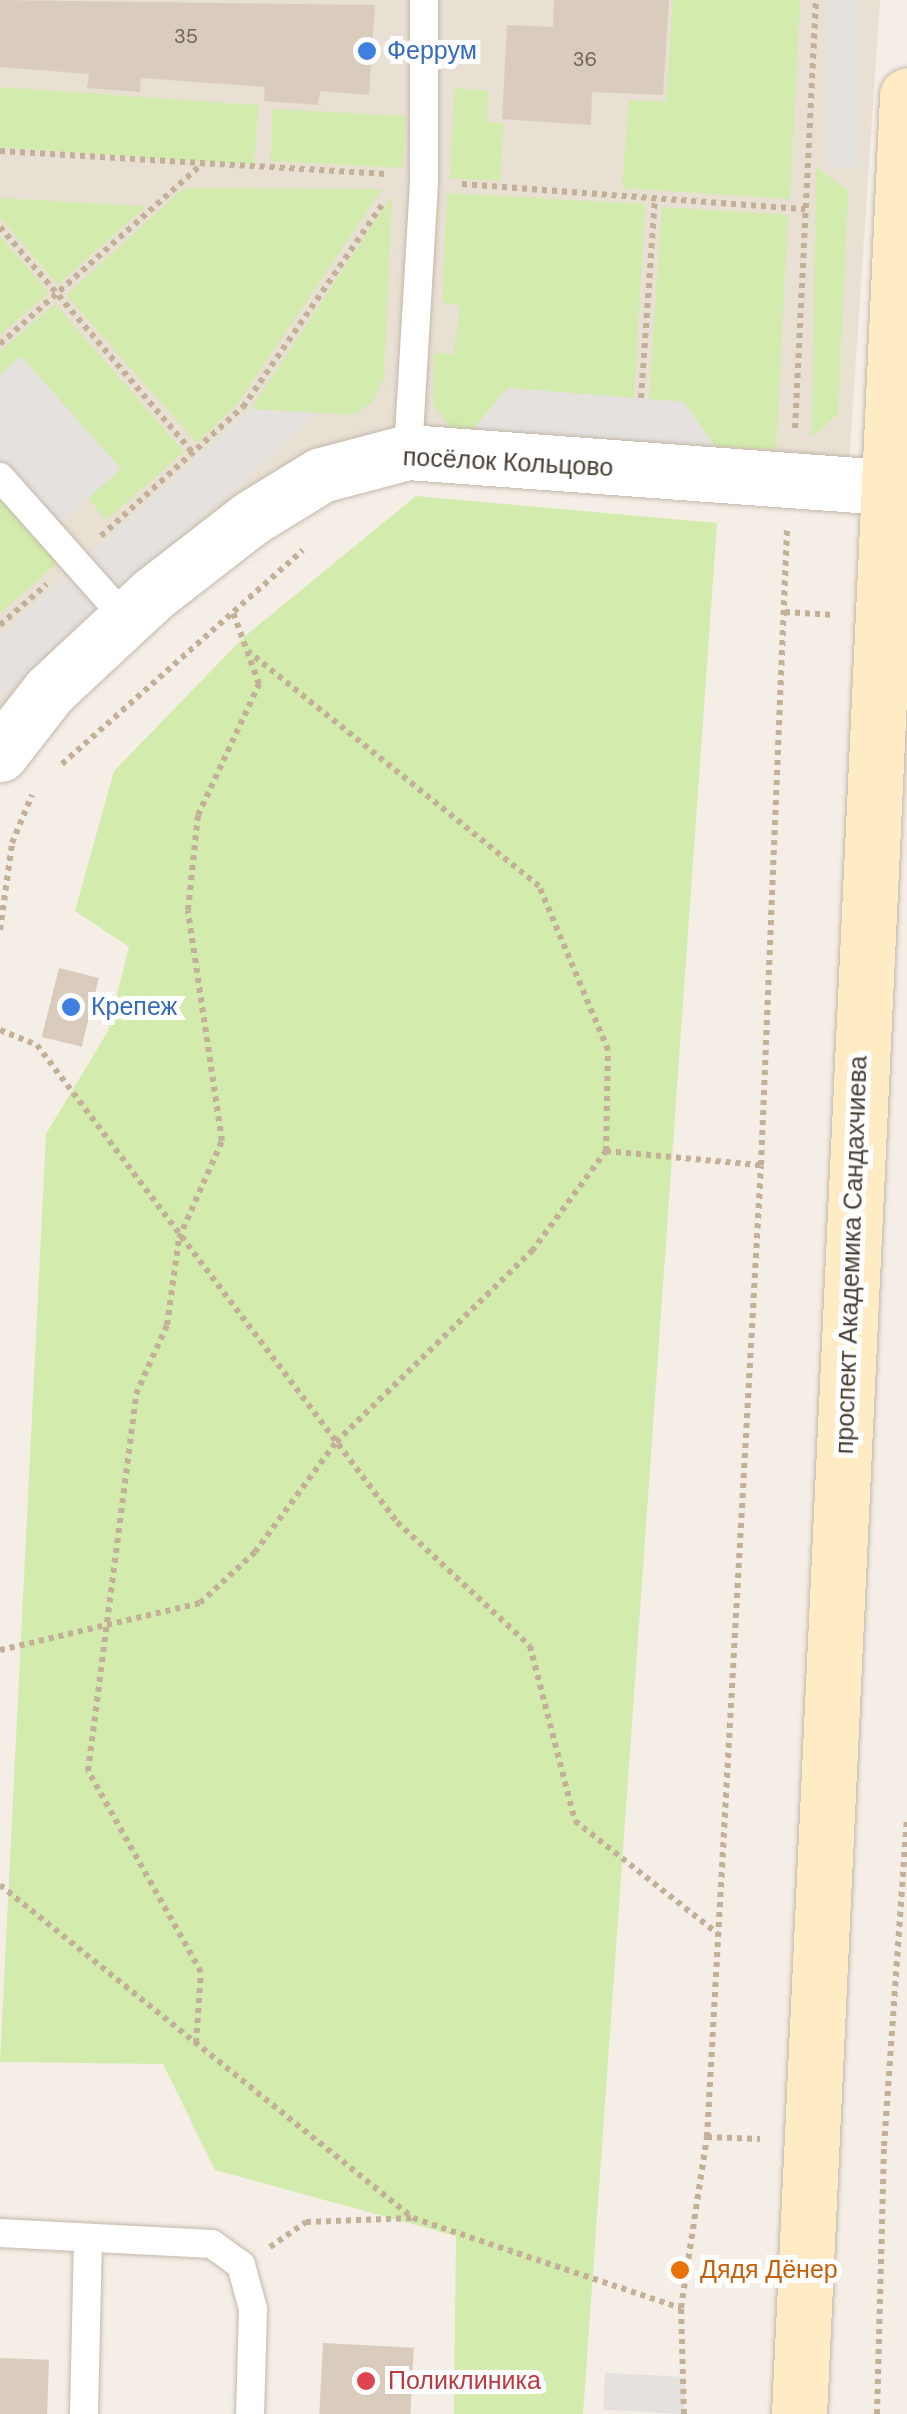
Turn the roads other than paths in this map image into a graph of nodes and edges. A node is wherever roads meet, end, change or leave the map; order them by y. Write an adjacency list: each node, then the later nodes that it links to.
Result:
1 (424, 0): 3 (lane)
2 (907, 96): 5 (main road, проспект Академика Сандахчиева)
3 (408, 452): 5 (street, посёлок Кольцово); 6 (street, посёлок Кольцово)
4 (0, 476): 6 (lane)
5 (885, 487): 12 (main road, проспект Академика Сандахчиева)
6 (126, 620): 7 (street, посёлок Кольцово)
7 (22, 768)
8 (0, 2233): 9 (lane)
9 (88, 2240): 10 (lane); 11 (lane)
10 (84, 2414)
11 (250, 2414)
12 (798, 2414)

